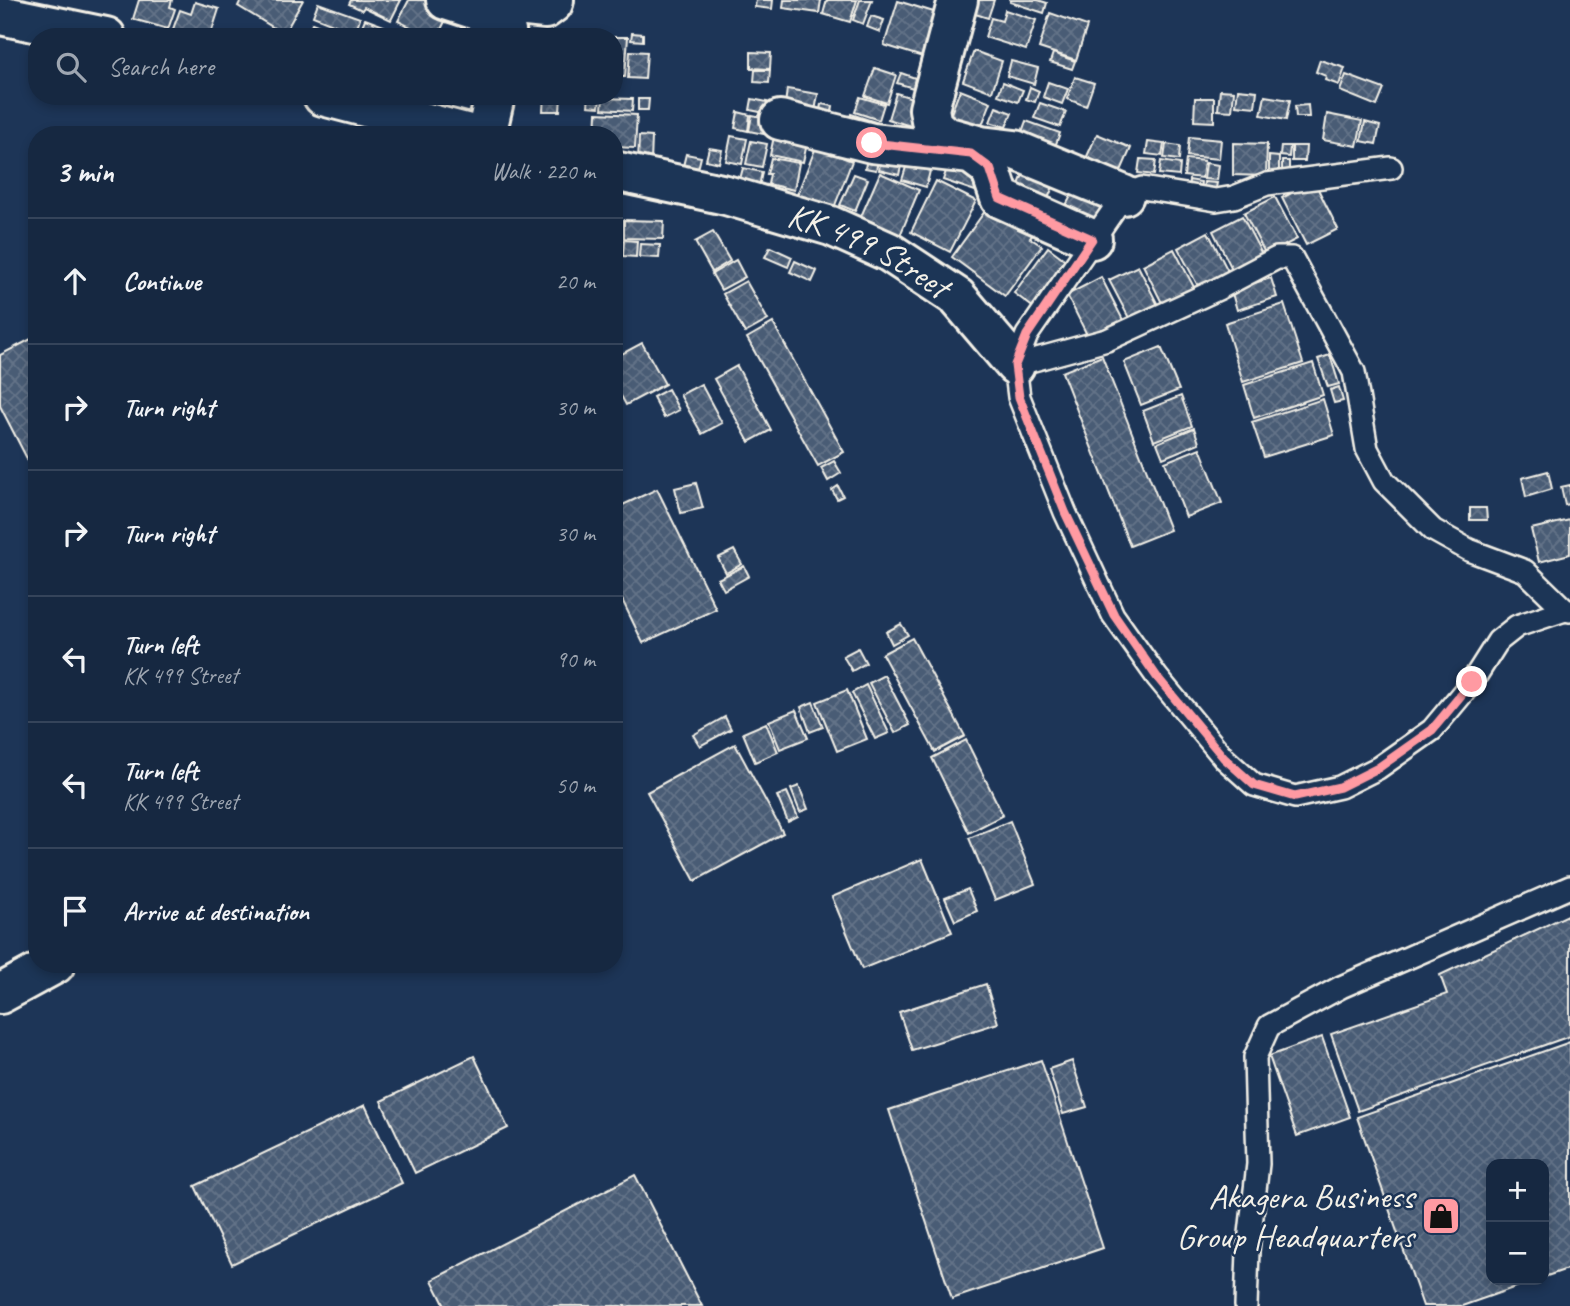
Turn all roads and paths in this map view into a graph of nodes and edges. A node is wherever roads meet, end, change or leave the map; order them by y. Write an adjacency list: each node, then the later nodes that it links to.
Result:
1 (446, 0): 6 (street)
2 (554, 0): 6 (street)
3 (958, 0): 14 (street)
4 (10, 12): 5 (street)
5 (71, 28)
6 (505, 28)
7 (358, 105): 10 (street)
8 (493, 105): 11 (street)
9 (780, 120): 15 (street)
10 (438, 126)
11 (488, 126)
12 (1391, 168): 14 (lane)
13 (623, 173): 16 (street, KK 499 Street)
14 (1124, 195): 15 (lane)
15 (1092, 239): 16 (lane)
16 (1015, 365): 17 (lane); 17 (lane)
17 (1568, 611)
18 (1570, 887): 21 (lane)
19 (38, 973): 20 (street)
20 (0, 994)
21 (1245, 1306)

